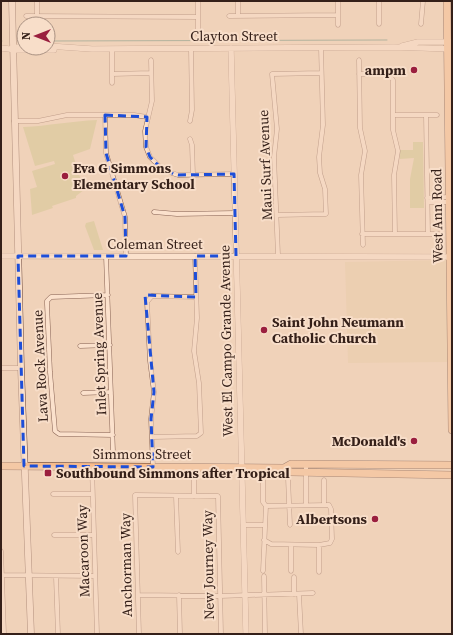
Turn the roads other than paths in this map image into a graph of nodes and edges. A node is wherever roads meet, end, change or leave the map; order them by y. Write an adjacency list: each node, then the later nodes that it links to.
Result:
1 (12, 1): 25 (main road)
2 (37, 1): 10 (street)
3 (198, 1): 14 (street)
4 (238, 1): 12 (street)
5 (338, 1): 9 (street)
6 (379, 1): 15 (street)
7 (423, 1): 16 (street)
8 (447, 1): 20 (main road, West Ann Road)
9 (338, 15): 12 (street); 17 (street)
10 (37, 16)
11 (228, 16): 12 (street)
12 (238, 16)
13 (56, 17): 14 (street)
14 (198, 17): 18 (street)
15 (379, 24)
16 (421, 24)
17 (338, 25)
18 (198, 34)
19 (418, 42): 20 (street, Clayton Street); 23 (street, Clayton Street); 31 (street)
20 (450, 45): 31 (street, Clayton Street); 38 (main road, West Ann Road)
21 (16, 47): 25 (street, Clayton Street)
22 (56, 47): 26 (street, Clayton Street)
23 (394, 47): 28 (street, Clayton Street); 31 (street, Clayton Street)
24 (1, 48): 25 (street, Clayton Street)
25 (12, 48): 26 (street, Clayton Street); 47 (main road)
26 (74, 48): 29 (street, Clayton Street)
27 (231, 48): 28 (street, Clayton Street); 30 (street, Clayton Street); 51 (street, West El Campo Grande Avenue)
28 (321, 48): 35 (street)
29 (112, 49): 30 (street, Clayton Street); 36 (street)
30 (191, 49): 46 (street)
31 (418, 49)
32 (151, 60): 34 (street)
33 (359, 60): 37 (street)
34 (151, 73): 36 (street); 45 (street)
35 (321, 73): 57 (street, Maui Surf Avenue); 57 (street)
36 (112, 74): 39 (street)
37 (359, 74): 42 (street); 58 (street)
38 (447, 77): 40 (main road); 49 (main road, West Ann Road)
39 (112, 83)
40 (452, 86)
41 (105, 115): 45 (street); 47 (street); 67 (street)
42 (393, 115): 43 (street); 59 (street)
43 (426, 115): 44 (street); 54 (street)
44 (437, 115)
45 (148, 117): 52 (street)
46 (190, 121)
47 (13, 122): 65 (main road)
48 (190, 139): 52 (street)
49 (448, 149): 50 (main road); 53 (main road, West Ann Road)
50 (452, 157)
51 (234, 174): 52 (street); 56 (street, West El Campo Grande Avenue)
52 (193, 175)
53 (450, 199): 54 (street); 70 (main road, West Ann Road)
54 (427, 200): 60 (street)
55 (154, 212): 56 (street)
56 (235, 213): 69 (street, West El Campo Grande Avenue)
57 (277, 215): 63 (street, Maui Surf Avenue)
58 (362, 234): 59 (street); 62 (street)
59 (395, 234): 60 (street)
60 (428, 234): 61 (street)
61 (439, 234)
62 (363, 245)
63 (278, 255): 69 (street, Coleman Street); 70 (street, Coleman Street)
64 (1, 256): 65 (street, Coleman Street)
65 (18, 256): 66 (street, Coleman Street); 76 (main road)
66 (106, 256): 67 (street, Coleman Street); 71 (street, Inlet Spring Avenue)
67 (126, 256): 68 (street, Coleman Street)
68 (195, 256): 69 (street, Coleman Street); 72 (street)
69 (236, 256): 90 (street, West El Campo Grande Avenue)
70 (451, 257): 77 (main road, West Ann Road)
71 (108, 295): 73 (street, Inlet Spring Avenue); 81 (street, Lava Rock Avenue)
72 (196, 298): 82 (street); 82 (street)
73 (110, 345): 74 (street); 78 (street, Inlet Spring Avenue)
74 (80, 346)
75 (1, 368): 76 (street)
76 (21, 368): 86 (main road)
77 (452, 370): 80 (main road, West Ann Road)
78 (111, 392): 79 (street); 81 (street, Inlet Spring Avenue)
79 (83, 393)
80 (452, 430)
81 (112, 435): 83 (street, Inlet Spring Avenue)
82 (153, 437): 88 (street)
83 (113, 452)
84 (452, 465): 91 (main road, Simmons Street)
85 (1, 466): 86 (main road, Simmons Street)
86 (24, 466): 87 (main road, Simmons Street); 117 (main road)
87 (92, 467): 88 (main road, Simmons Street); 97 (street, Macaroon Way)
88 (154, 467): 89 (main road, Simmons Street)
89 (194, 467): 90 (main road, Simmons Street); 99 (street)
90 (241, 468): 91 (main road, Simmons Street); 104 (street, West El Campo Grande Avenue)
91 (306, 468): 92 (main road, Simmons Street); 100 (street)
92 (452, 475)
93 (288, 478): 103 (street)
94 (263, 480): 102 (street)
95 (324, 480): 101 (street)
96 (54, 494): 97 (street)
97 (92, 494): 108 (street, Macaroon Way)
98 (176, 496): 99 (street); 113 (street); 123 (street, Anchorman Way)
99 (194, 496): 127 (street, New Journey Way)
100 (306, 505): 101 (street); 103 (street)
101 (324, 505): 111 (street)
102 (266, 506): 103 (street); 105 (street)
103 (290, 506): 106 (street)
104 (243, 525): 105 (street); 125 (street, West El Campo Grande Avenue)
105 (264, 525): 109 (street)
106 (290, 525)
107 (54, 535): 108 (street)
108 (94, 535): 118 (street, Macaroon Way)
109 (264, 540): 110 (street); 126 (street)
110 (291, 544): 111 (street); 114 (street)
111 (319, 545): 115 (street)
112 (1, 551): 116 (street)
113 (178, 552)
114 (291, 571)
115 (319, 572)
116 (1, 575): 117 (street); 128 (street)
117 (29, 575): 119 (street); 129 (main road)
118 (95, 576): 119 (street); 131 (street, Macaroon Way)
119 (56, 577): 130 (street)
120 (294, 577): 122 (street)
121 (313, 593): 122 (street)
122 (297, 594): 126 (street); 137 (street)
123 (138, 595): 124 (street); 132 (street, Anchorman Way)
124 (179, 595): 127 (street); 133 (street)
125 (245, 595): 126 (street); 127 (street); 135 (street, West El Campo Grande Avenue)
126 (264, 595): 136 (street)
127 (220, 596): 134 (street, New Journey Way)
128 (4, 634)
129 (31, 634)
130 (58, 634)
131 (97, 634)
132 (139, 634)
133 (180, 634)
134 (221, 634)
135 (246, 634)
136 (264, 634)
137 (300, 634)

